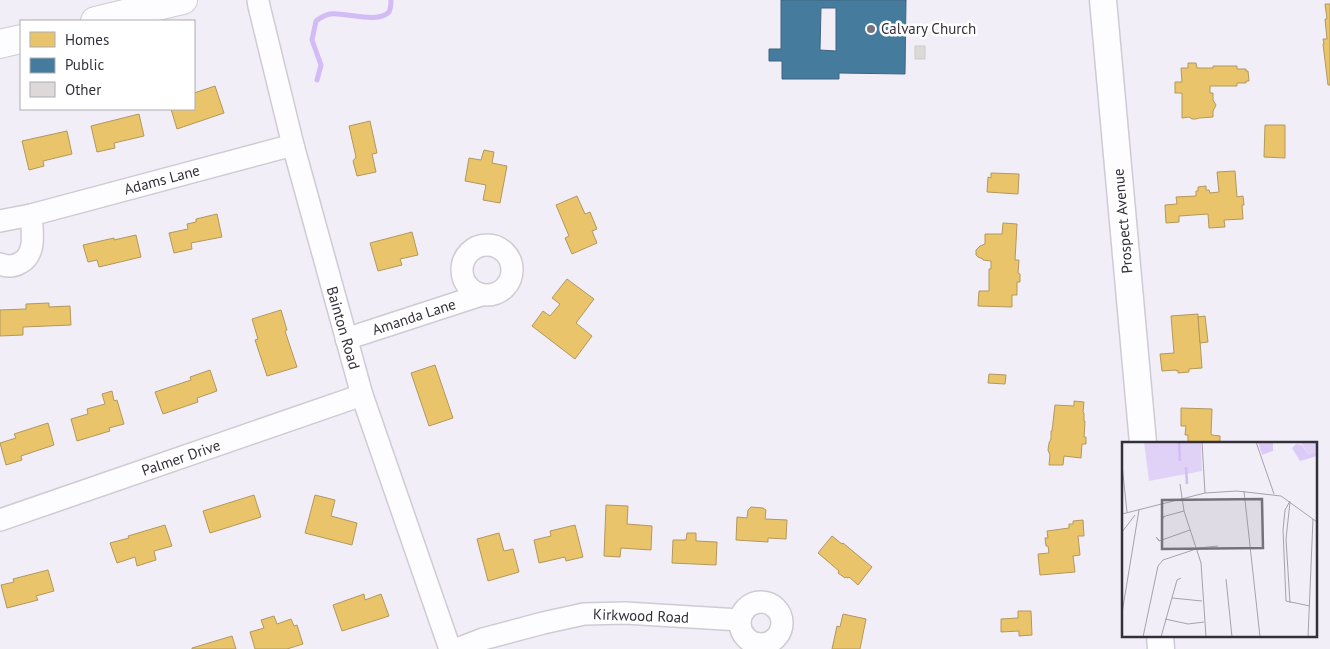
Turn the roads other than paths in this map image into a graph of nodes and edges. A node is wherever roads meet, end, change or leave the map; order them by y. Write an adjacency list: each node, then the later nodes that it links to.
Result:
1 (183, 0): 4 (highway)
2 (258, 0): 7 (street, Bainton Road)
3 (1103, 0): 14 (main road, Prospect Avenue)
4 (99, 20)
5 (20, 39): 6 (highway)
6 (0, 44)
7 (293, 146): 8 (street, Adams Lane); 12 (street, Bainton Road)
8 (31, 215): 9 (street, Adams Lane); 10 (street)
9 (0, 221)
10 (0, 264)
11 (481, 295): 12 (street, Amanda Lane)
12 (346, 339): 13 (street, Bainton Road)
13 (362, 395): 15 (street, Palmer Drive); 18 (street, Bainton Road)
14 (1142, 442)
15 (0, 520)
16 (740, 620): 19 (street, Kirkwood Road)
17 (1160, 636): 20 (main road)
18 (450, 649)
19 (457, 649)
20 (1161, 649)

